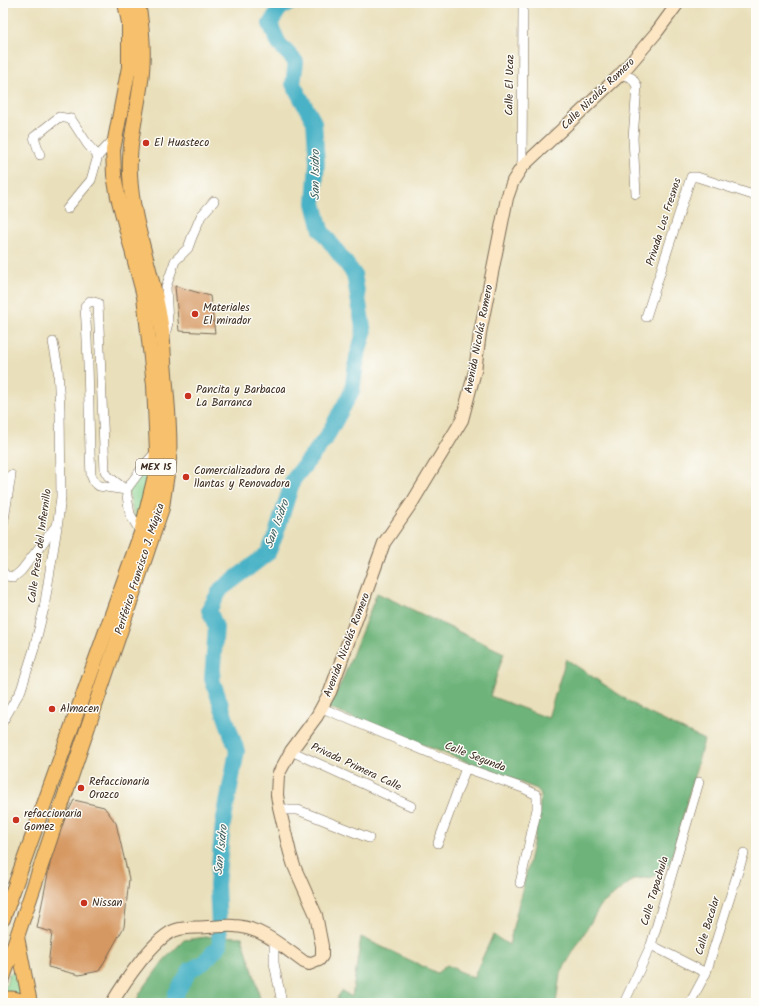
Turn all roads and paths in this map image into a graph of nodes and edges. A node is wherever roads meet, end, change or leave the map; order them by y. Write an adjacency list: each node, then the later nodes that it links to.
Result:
1 (125, 3): 6 (main road, Periférico Francisco J. Múgica / MEX 15)
2 (138, 3): 19 (main road, Periférico Francisco J. Múgica / MEX 15)
3 (523, 3): 9 (street, Calle El Ucaz)
4 (678, 3): 5 (street, Calle Nicolás Romero)
5 (621, 74): 9 (street, Calle Nicolás Romero); 11 (street)
6 (116, 137): 8 (street); 24 (main road, Periférico Francisco J. Múgica / MEX 15)
7 (40, 155): 8 (street)
8 (98, 156): 14 (street)
9 (522, 166): 10 (street, Calle Nicolás Romero)
10 (513, 181): 31 (street, Avenida Nicolás Romero)
11 (636, 194)
12 (756, 196): 17 (street, Privada Los Fresnos)
13 (214, 201): 19 (street)
14 (67, 209)
15 (85, 313): 16 (street); 16 (street); 20 (street)
16 (99, 314): 21 (street)
17 (646, 317)
18 (54, 342): 27 (street, Calle Presa del Infiernillo)
19 (163, 344): 43 (main road, Periférico Francisco J. Múgica / MEX 15)
20 (88, 358): 21 (street); 23 (street)
21 (101, 358): 22 (street)
22 (102, 432): 23 (street); 26 (street)
23 (89, 433): 26 (street)
24 (157, 451): 26 (street); 29 (main road, Periférico Francisco J. Múgica / MEX 15)
25 (11, 475): 28 (street)
26 (126, 490): 29 (street)
27 (58, 523): 30 (street); 32 (street, Calle Presa del Infiernillo)
28 (3, 526)
29 (141, 533): 42 (main road, Periférico Francisco J. Múgica / MEX 15)
30 (3, 572)
31 (322, 708): 33 (street, Avenida Nicolás Romero); 34 (street, Calle Segunda)
32 (3, 721)
33 (291, 751): 36 (street, Privada Primera Calle); 37 (street, Avenida Nicolás Romero)
34 (466, 768): 39 (street); 41 (street, Calle Segunda)
35 (699, 782): 45 (street, Calle Tapachula)
36 (411, 806)
37 (279, 807): 38 (street); 44 (street, Avenida Nicolás Romero)
38 (369, 838)
39 (438, 843)
40 (744, 853): 46 (street, Calle Bacalar)
41 (520, 883)
42 (4, 915): 43 (main road)
43 (17, 937): 47 (main road, Periférico Francisco J. Múgica / MEX 15); 50 (main road)
44 (274, 940): 51 (street, Avenida Nicolás Romero); 52 (street)
45 (651, 945): 46 (street); 53 (street, Calle Tapachula)
46 (706, 973): 54 (street, Calle Bacalar)
47 (3, 978)
48 (3, 999): 49 (main road)
49 (25, 1003)
50 (30, 1003)
51 (112, 1003)
52 (282, 1003)
53 (624, 1003)
54 (690, 1003)

